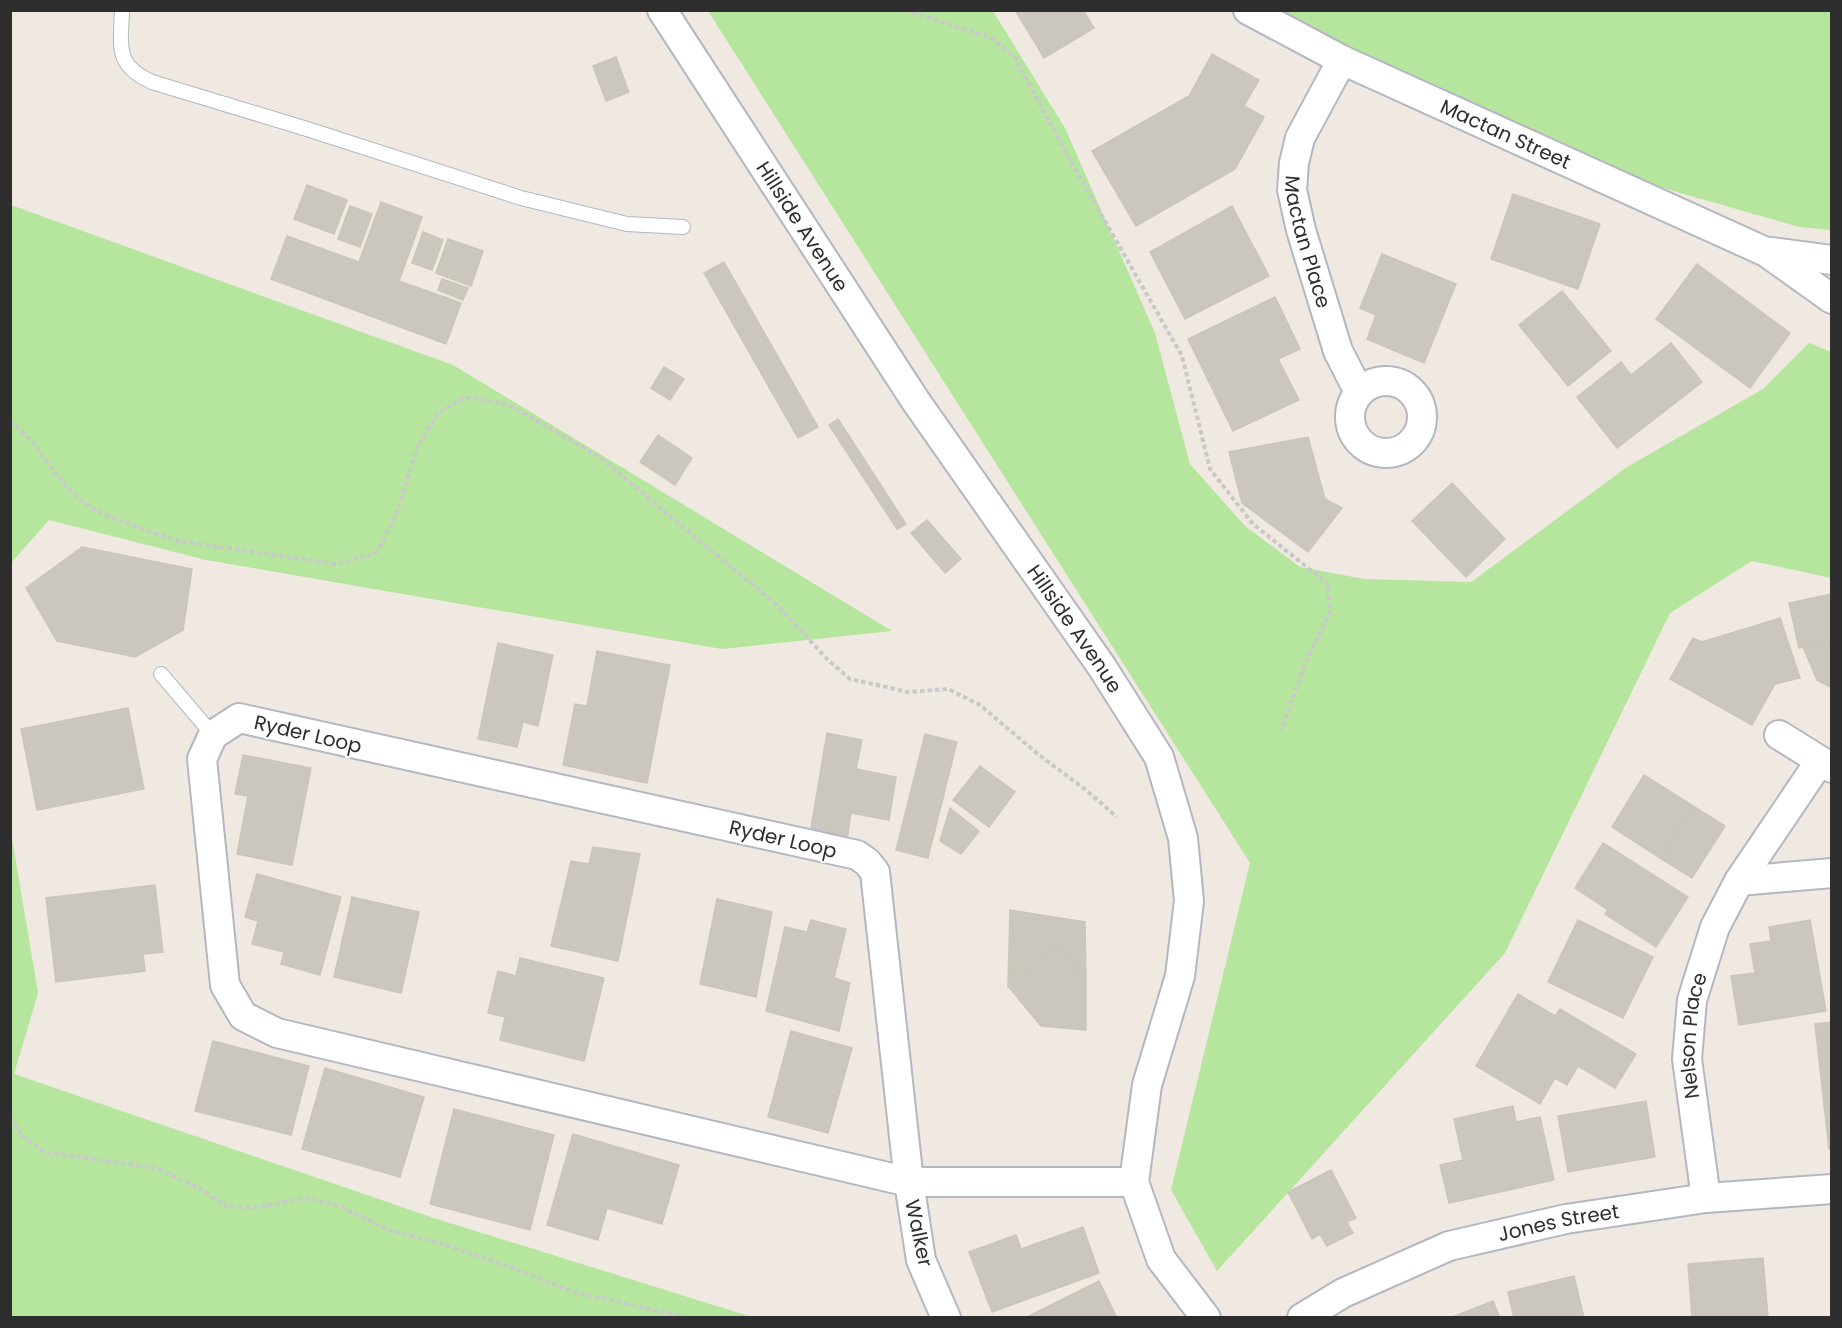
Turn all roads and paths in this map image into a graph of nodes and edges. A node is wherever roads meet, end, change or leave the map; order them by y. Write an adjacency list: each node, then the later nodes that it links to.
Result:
1 (122, 10): 6 (lane)
2 (662, 10): 24 (street, Hillside Avenue)
3 (905, 10): 13 (path)
4 (1248, 10): 5 (street, Mactan Street)
5 (1342, 60): 7 (street, Mactan Street); 10 (street, Mactan Place)
6 (683, 226)
7 (1766, 252): 8 (street, Mactan Street); 9 (street, Mactan Street)
8 (1832, 260)
9 (1832, 299)
10 (1359, 392)
11 (10, 421): 17 (path)
12 (161, 674): 14 (lane)
13 (1281, 730)
14 (213, 735): 23 (street); 23 (street, Ryder Loop)
15 (1779, 735): 16 (street, Nelson Place)
16 (1826, 764): 19 (street, Nelson Place)
17 (1118, 818)
18 (1832, 873): 19 (street)
19 (1739, 881): 26 (street, Nelson Place)
20 (10, 1008): 21 (path)
21 (11, 1019)
22 (10, 1117): 27 (path)
23 (909, 1182): 24 (street); 28 (street, Walker)
24 (1134, 1182): 29 (street, Hillside Avenue)
25 (1832, 1189): 26 (street, Jones Street)
26 (1706, 1198): 30 (street, Jones Street)
27 (690, 1317)
28 (946, 1317)
29 (1206, 1317)
30 (1302, 1317)

